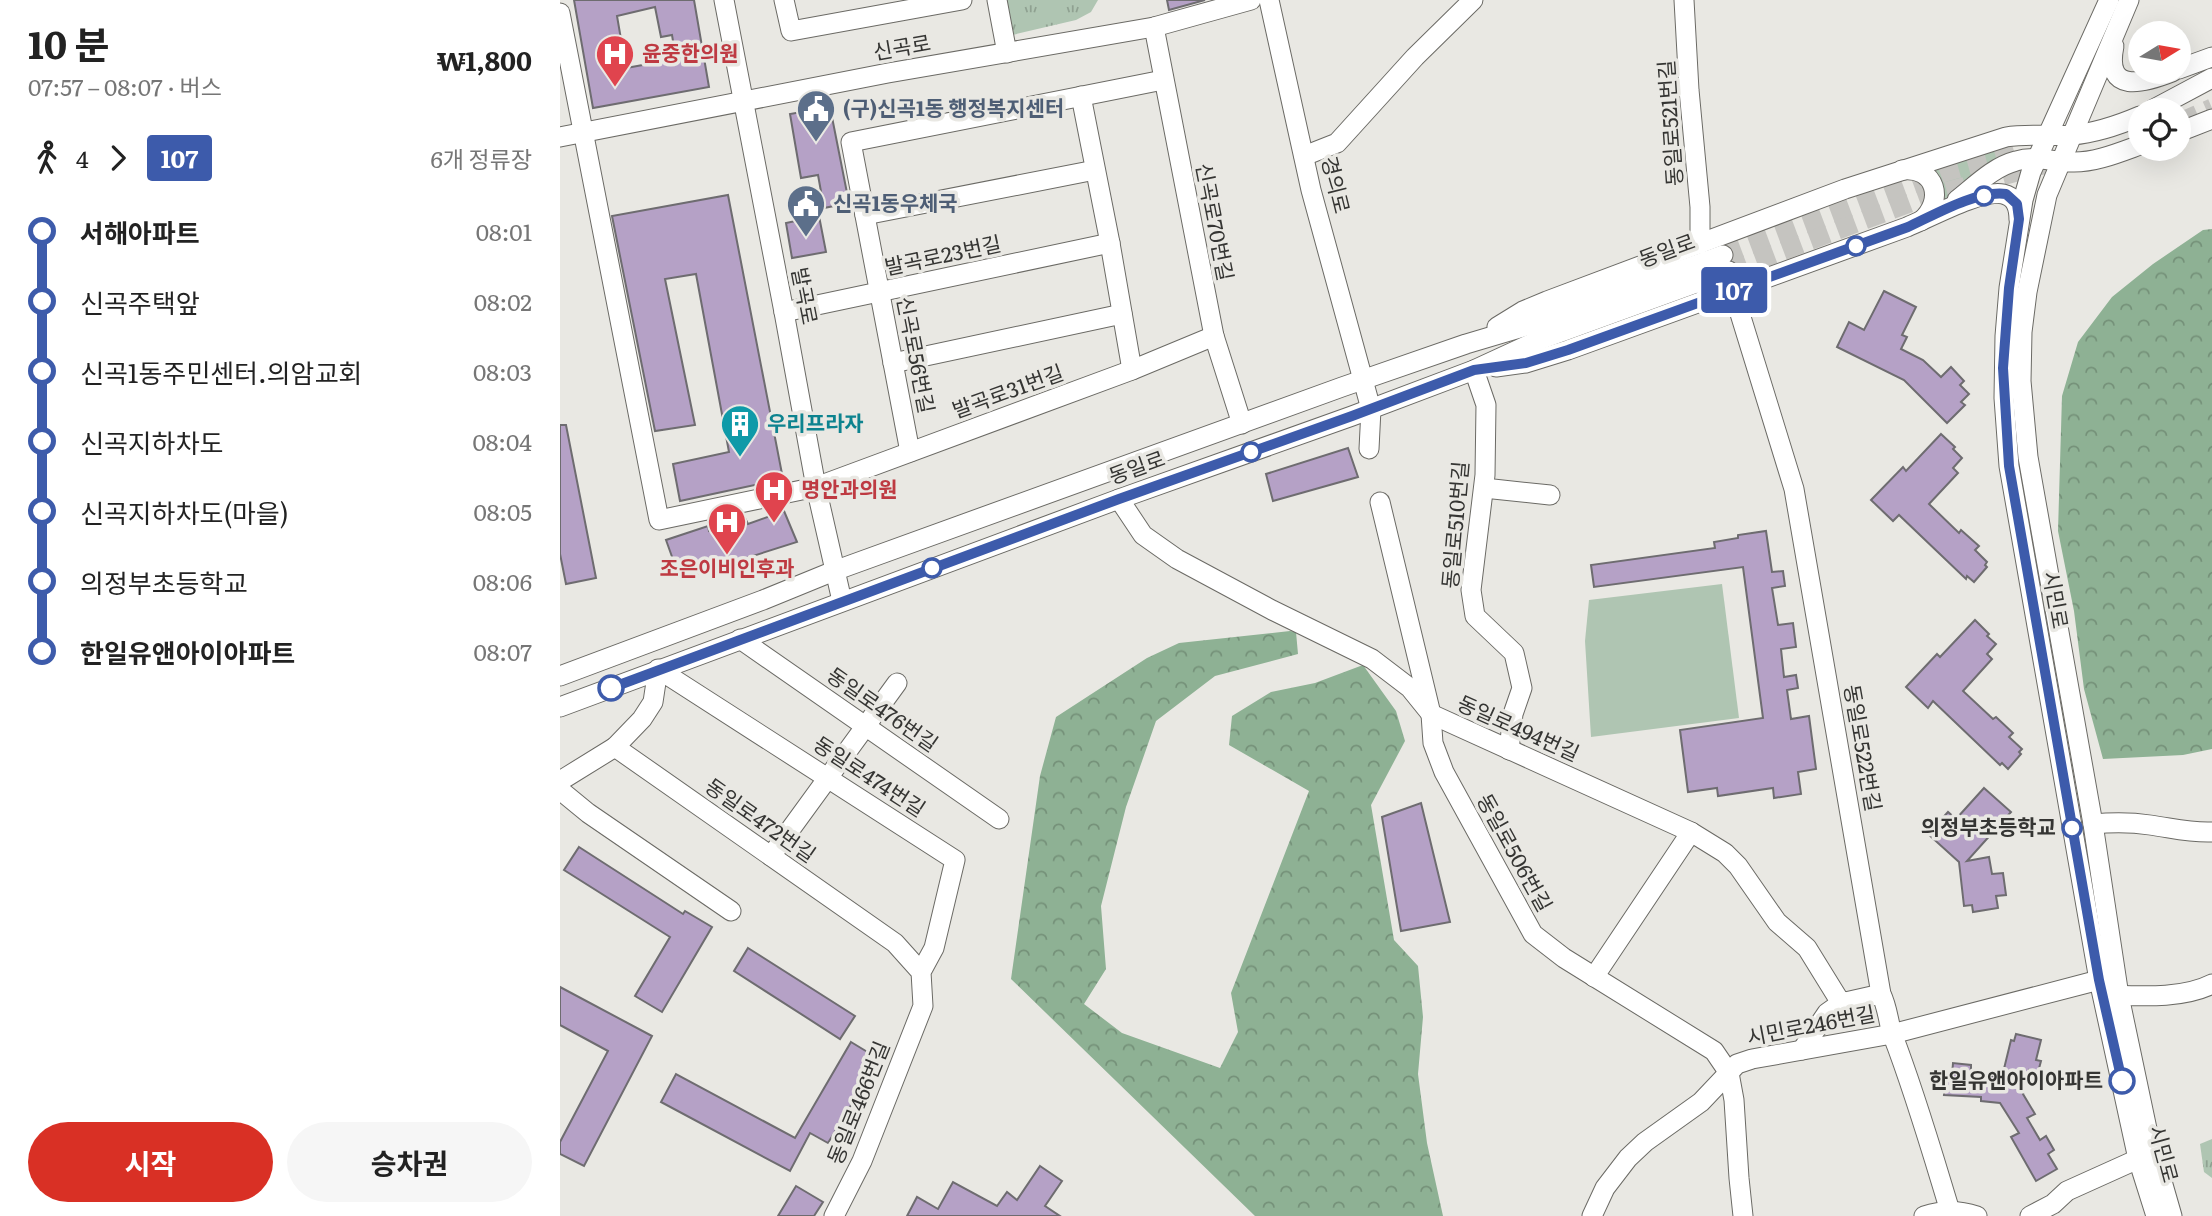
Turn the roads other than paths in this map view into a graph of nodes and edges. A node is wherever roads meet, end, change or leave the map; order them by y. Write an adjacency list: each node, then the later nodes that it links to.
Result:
1 (724, 0): 21 (street, 발곡로)
2 (784, 0): 3 (street)
3 (962, 0)
4 (997, 0): 13 (street)
5 (1251, 0): 12 (street, 신곡로)
6 (1269, 0): 30 (street, 경의로)
7 (1474, 0): 30 (street)
8 (1684, 0): 40 (street, 동일로521번길)
9 (2109, 0): 26 (street, 시민로)
10 (2125, 8): 18 (street); 27 (street, 시민로)
11 (560, 13): 25 (street)
12 (1153, 27): 13 (street, 신곡로); 17 (street, 신곡로70번길)
13 (1007, 53): 21 (street, 신곡로)
14 (2212, 57): 15 (street)
15 (2191, 65)
16 (2212, 78): 20 (street)
17 (1163, 80): 19 (street); 45 (street, 신곡로70번길)
18 (2128, 80)
19 (1081, 96): 33 (street); 36 (street, 신곡로56번길)
20 (2174, 98)
21 (744, 101): 25 (street, 신곡로); 43 (street, 발곡로)
22 (2212, 119): 24 (street)
23 (2128, 120): 27 (street)
24 (2191, 127)
25 (582, 133): 28 (street, 신곡로); 55 (street, 발곡로31번길)
26 (2048, 135): 27 (street); 31 (street, 시민로); 34 (street)
27 (2072, 135): 32 (street, 시민로)
28 (560, 137)
29 (2128, 149): 32 (street)
30 (1304, 156): 50 (street, 경의로)
31 (2037, 158): 32 (street); 35 (street); 38 (street, 시민로)
32 (2060, 161): 75 (street, 시민로)
33 (1095, 170): 36 (street); 39 (street)
34 (1901, 170): 37 (street); 40 (street)
35 (1939, 212): 37 (street); 38 (street)
36 (865, 215): 42 (street, 신곡로56번길)
37 (1920, 221): 41 (street)
38 (2017, 234): 83 (street, 시민로)
39 (1110, 243): 42 (street, 발곡로23번길); 44 (street)
40 (1700, 244): 46 (street)
41 (1728, 272): 46 (street, 동일로); 49 (street, 동일로); 84 (street, 동일로522번길)
42 (880, 293): 43 (street, 발곡로23번길); 47 (street, 신곡로56번길)
43 (785, 312): 55 (street, 발곡로)
44 (1122, 314): 47 (street); 48 (street)
45 (1214, 335): 48 (street, 발곡로31번길); 52 (street, 신곡로70번길)
46 (1466, 344): 50 (street, 동일로)
47 (893, 363): 54 (street, 신곡로56번길)
48 (1132, 370): 54 (street, 발곡로31번길)
49 (1474, 370): 51 (street, 동일로); 56 (street, 동일로510번길)
50 (1363, 380): 51 (street); 52 (street, 동일로)
51 (1371, 409): 53 (street); 58 (street, 동일로)
52 (1242, 424): 60 (street, 동일로)
53 (1369, 449)
54 (910, 453): 55 (street, 발곡로31번길)
55 (816, 487): 60 (street, 발곡로)
56 (1484, 488): 57 (street); 70 (street, 동일로510번길)
57 (1550, 495)
58 (1119, 499): 61 (street, 동일로); 67 (street, 동일로494번길)
59 (1380, 502): 67 (street, 동일로506번길)
60 (834, 570): 61 (street, 발곡로); 64 (street, 동일로)
61 (842, 601): 62 (street, 동일로)
62 (740, 639): 63 (street, 동일로); 68 (street, 동일로476번길)
63 (658, 669): 66 (street, 동일로); 69 (street); 71 (street, 동일로474번길)
64 (560, 676)
65 (897, 683): 68 (street)
66 (560, 707)
67 (1431, 714): 70 (street, 동일로494번길); 81 (street, 동일로506번길)
68 (865, 726): 71 (street); 74 (street, 동일로476번길)
69 (615, 747): 72 (street); 78 (street, 동일로472번길)
70 (1509, 750): 76 (street, 동일로494번길)
71 (828, 778): 78 (street); 80 (street, 동일로474번길)
72 (560, 781)
73 (560, 790): 79 (street)
74 (999, 819)
75 (2093, 824): 77 (street); 83 (street, 시민로)
76 (1691, 832): 81 (street); 85 (street, 동일로494번길)
77 (2212, 832)
78 (771, 856): 80 (street, 동일로472번길)
79 (731, 911)
80 (921, 972): 91 (street, 동일로466번길)
81 (1594, 977): 88 (street, 동일로506번길)
82 (2212, 984): 83 (street, 시민로246번길)
83 (2107, 990): 86 (street, 시민로246번길); 89 (street, 시민로); 98 (street, 시민로)
84 (1881, 994): 85 (street); 86 (street, 동일로522번길)
85 (1841, 1003): 87 (street)
86 (1892, 1034): 87 (street, 시민로246번길); 90 (street, 동일로522번길)
87 (1802, 1050): 88 (street, 시민로246번길)
88 (1729, 1073): 92 (street, 시민로246번길); 93 (street)
89 (2138, 1159): 96 (street); 97 (street, 시민로)
90 (1950, 1211): 94 (street); 95 (street)
91 (834, 1216)
92 (1592, 1216)
93 (1743, 1216)
94 (1924, 1216)
95 (1976, 1216)
96 (2030, 1216)
97 (2156, 1216)
98 (2172, 1216)

